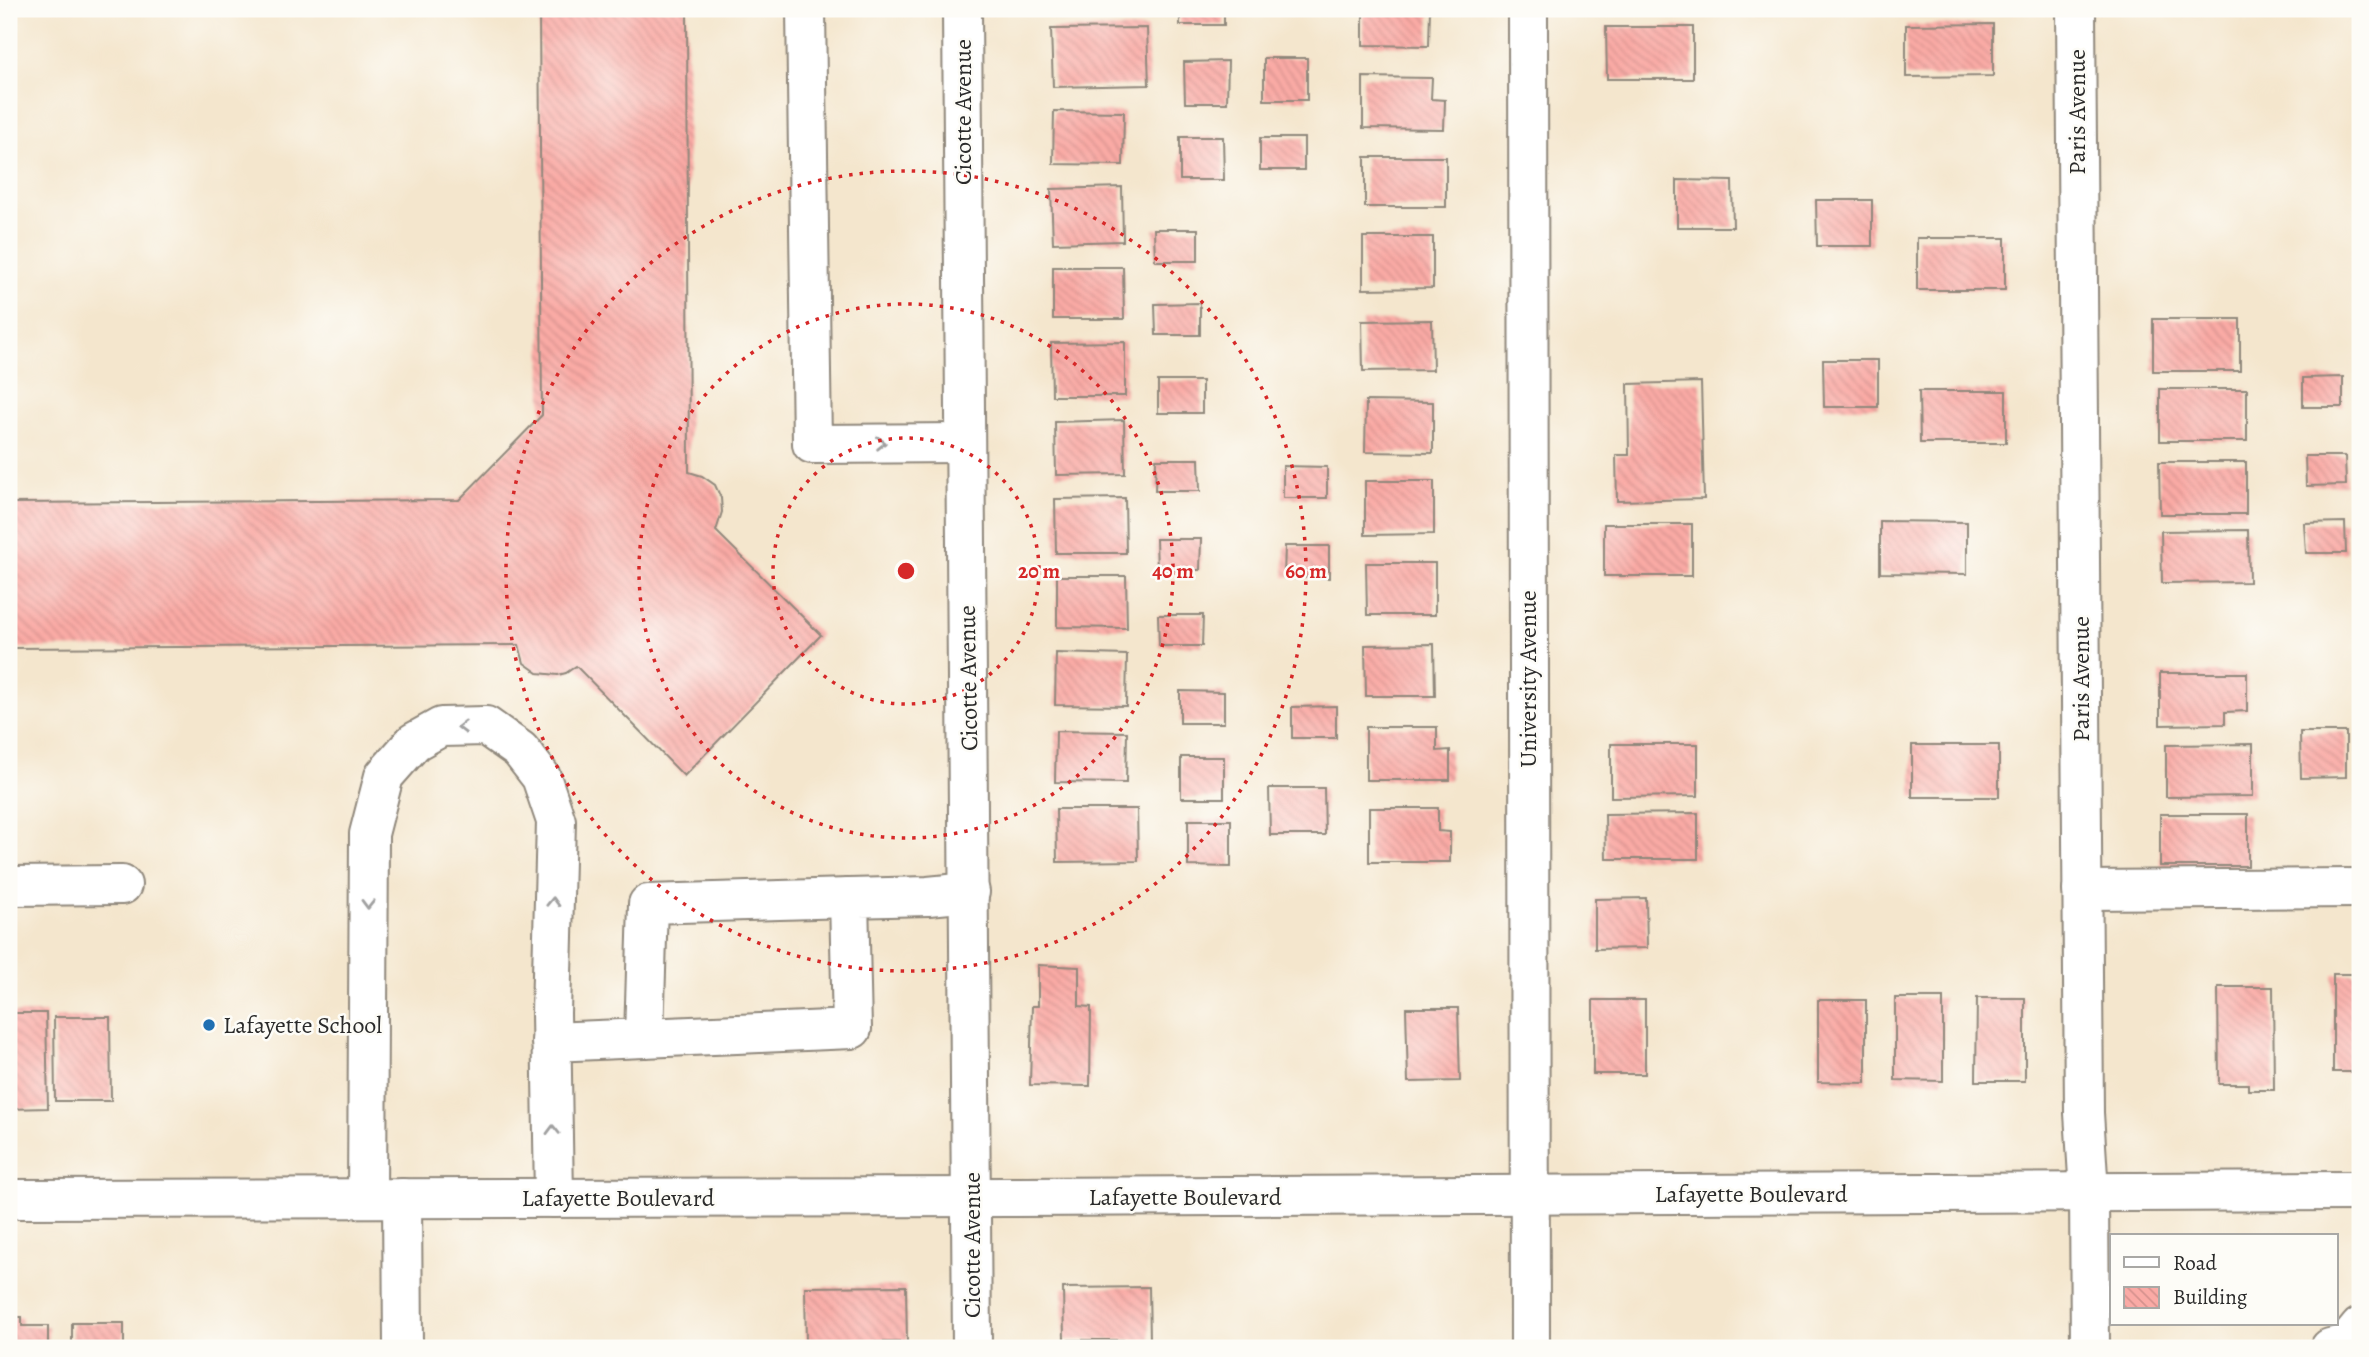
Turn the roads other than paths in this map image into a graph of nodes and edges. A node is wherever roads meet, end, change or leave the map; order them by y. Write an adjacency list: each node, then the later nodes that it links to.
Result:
1 (806, 9): 5 (street, one-way to 5)
2 (962, 9): 5 (street, Cicotte Avenue)
3 (1528, 9): 16 (street, University Avenue)
4 (2076, 9): 9 (street, Paris Avenue)
5 (965, 443): 10 (street, Cicotte Avenue)
6 (122, 885): 7 (street)
7 (9, 886)
8 (2360, 888): 9 (street)
9 (2082, 890): 15 (street, Paris Avenue)
10 (970, 892): 11 (street); 17 (street, Cicotte Avenue)
11 (849, 898): 12 (street); 12 (street)
12 (643, 1038): 13 (street)
13 (551, 1042): 18 (street, one-way to 18); 19 (street, one-way to 13)
14 (2360, 1191): 15 (street, Lafayette Boulevard)
15 (2089, 1192): 16 (street, Lafayette Boulevard); 25 (street, Paris Avenue)
16 (1529, 1195): 17 (street, Lafayette Boulevard); 24 (street, University Avenue)
17 (972, 1197): 19 (street, Lafayette Boulevard); 23 (street, Cicotte Avenue)
18 (384, 1198): 19 (street, Lafayette Boulevard); 20 (street, Lafayette Boulevard); 22 (street)
19 (554, 1198)
20 (9, 1199)
21 (2360, 1327): 26 (street)
22 (403, 1348)
23 (972, 1348)
24 (1530, 1348)
25 (2090, 1348)
26 (2330, 1348)

